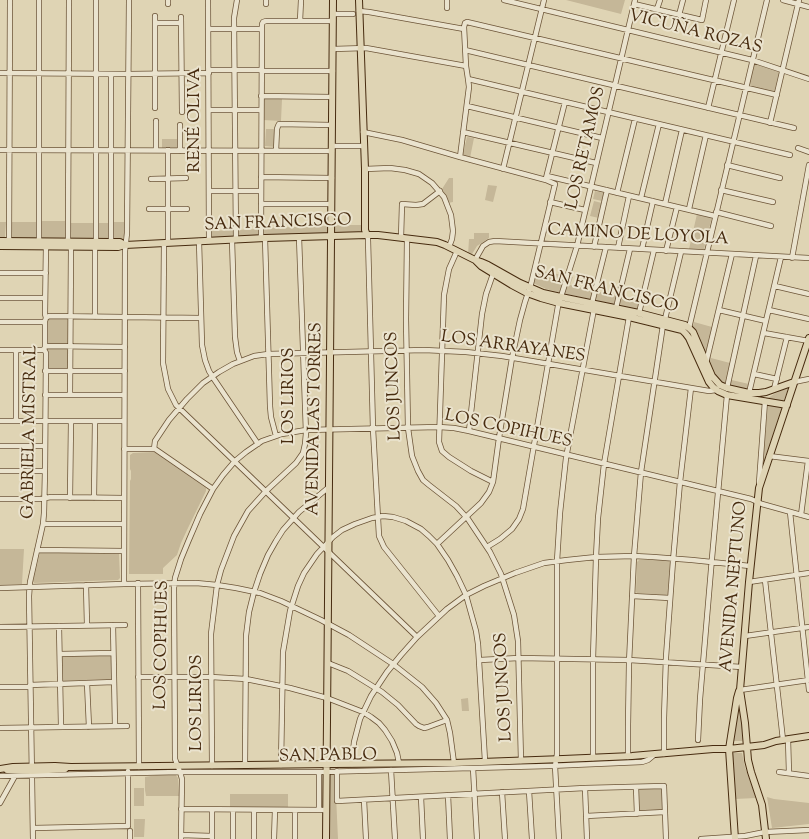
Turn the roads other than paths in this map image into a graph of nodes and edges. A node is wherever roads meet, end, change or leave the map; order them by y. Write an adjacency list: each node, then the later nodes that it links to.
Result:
1 (10, 0): 56 (street)
2 (39, 0): 57 (street, GABRIELA MISTRAL)
3 (69, 0): 59 (street)
4 (96, 0): 60 (street)
5 (129, 0): 62 (street)
6 (208, 0): 36 (street, RENÉ OLIVA)
7 (237, 0): 37 (street)
8 (301, 0): 32 (street)
9 (333, 0): 28 (main road, AVENIDA LAS TORRES)
10 (359, 0): 27 (main road)
11 (447, 0): 24 (street)
12 (504, 0): 20 (street, VICUÑA ROZAS)
13 (544, 0): 25 (street)
14 (660, 0): 26 (street)
15 (683, 0): 29 (street)
16 (706, 0): 29 (street)
17 (734, 0): 45 (street)
18 (767, 0): 47 (street)
19 (783, 0): 22 (street)
20 (513, 1): 25 (street, VICUÑA ROZAS)
21 (635, 2): 26 (street); 40 (street, LOS RETAMOS)
22 (799, 2): 23 (street); 52 (street)
23 (809, 7)
24 (447, 8)
25 (542, 9): 40 (street, VICUÑA ROZAS); 41 (street)
26 (657, 9): 29 (street)
27 (356, 13): 28 (street); 39 (street); 43 (main road)
28 (333, 14): 33 (main road, AVENIDA LAS TORRES)
29 (680, 15)
30 (155, 16): 34 (street)
31 (181, 17): 35 (street)
32 (300, 21): 33 (street); 38 (street)
33 (333, 21): 42 (main road, AVENIDA LAS TORRES)
34 (155, 24): 35 (street); 63 (street)
35 (181, 24): 58 (street)
36 (208, 29): 37 (street); 53 (street, RENÉ OLIVA)
37 (234, 29): 38 (street); 50 (street)
38 (262, 29): 51 (street)
39 (464, 29): 41 (street); 44 (street)
40 (628, 30): 45 (street, VICUÑA ROZAS); 46 (street, LOS RETAMOS)
41 (535, 37): 46 (street); 48 (street)
42 (333, 48): 43 (street); 54 (main road, AVENIDA LAS TORRES)
43 (360, 48): 49 (street); 93 (main road)
44 (465, 50): 48 (street); 49 (street)
45 (721, 52): 47 (street, VICUÑA ROZAS); 65 (street)
46 (622, 58): 65 (street); 67 (street, LOS RETAMOS)
47 (752, 60): 52 (street, VICUÑA ROZAS); 68 (street)
48 (528, 65): 67 (street); 69 (street)
49 (466, 66): 64 (street)
50 (235, 70): 51 (street); 53 (street); 78 (street)
51 (261, 70): 54 (street); 71 (street)
52 (782, 70): 66 (street, VICUÑA ROZAS); 70 (street)
53 (209, 71): 58 (street); 77 (street, RENÉ OLIVA)
54 (333, 71): 72 (main road, AVENIDA LAS TORRES)
55 (0, 73): 56 (street)
56 (10, 73): 57 (street); 103 (street)
57 (39, 73): 59 (street); 104 (street, GABRIELA MISTRAL)
58 (182, 73): 63 (street); 80 (street)
59 (69, 74): 60 (street); 105 (street)
60 (96, 74): 61 (street); 106 (street)
61 (111, 74): 62 (street); 107 (street)
62 (129, 74): 63 (street); 108 (street)
63 (155, 74): 75 (street)
64 (468, 79): 69 (street); 74 (street)
65 (715, 80): 68 (street); 76 (street)
66 (809, 80)
67 (615, 86): 76 (street); 81 (street, LOS RETAMOS)
68 (746, 87): 70 (street); 82 (street)
69 (522, 92): 73 (street); 83 (street)
70 (776, 95): 86 (street)
71 (261, 96): 72 (street); 79 (street)
72 (332, 97): 88 (main road, AVENIDA LAS TORRES)
73 (565, 102): 81 (street); 90 (street)
74 (467, 106): 83 (street); 94 (street)
75 (155, 108)
76 (708, 108): 82 (street)
77 (209, 110): 78 (street); 112 (street, RENÉ OLIVA)
78 (235, 110): 79 (street); 113 (street)
79 (261, 110): 114 (street)
80 (182, 112)
81 (608, 112): 84 (street); 96 (street, LOS RETAMOS)
82 (739, 115): 86 (street); 98 (street)
83 (516, 117): 90 (street); 97 (street)
84 (635, 119): 87 (street); 139 (street)
85 (156, 121): 109 (street)
86 (770, 123): 91 (street)
87 (659, 124): 92 (street); 141 (street)
88 (332, 125): 100 (main road, AVENIDA LAS TORRES); 115 (street)
89 (180, 126): 111 (street)
90 (559, 127): 96 (street); 117 (street)
91 (794, 128)
92 (682, 130): 95 (street); 147 (street)
93 (364, 132): 99 (main road); 119 (street)
94 (463, 132): 97 (street); 119 (street)
95 (706, 135): 98 (street); 149 (street)
96 (602, 138): 120 (street, LOS RETAMOS)
97 (510, 142): 117 (street); 124 (street)
98 (733, 142): 118 (street); 122 (street)
99 (364, 146): 100 (street); 123 (main road)
100 (332, 148): 115 (street); 127 (main road, AVENIDA LAS TORRES)
101 (798, 148): 116 (street)
102 (0, 150): 103 (street)
103 (9, 150): 104 (street); 163 (street)
104 (39, 150): 105 (street); 167 (street, GABRIELA MISTRAL)
105 (68, 150): 106 (street); 169 (street)
106 (96, 150): 107 (street); 170 (street)
107 (111, 150): 108 (street); 166 (street)
108 (128, 150): 109 (street); 172 (street)
109 (156, 150): 110 (street)
110 (168, 150): 111 (street); 131 (street)
111 (180, 150): 112 (street)
112 (209, 151): 113 (street); 136 (street, RENÉ OLIVA)
113 (235, 151): 114 (street); 137 (street)
114 (261, 151): 115 (street); 125 (street)
115 (276, 151)
116 (809, 152)
117 (553, 153): 120 (street); 128 (street)
118 (790, 155)
119 (460, 157): 124 (street)
120 (596, 163): 132 (street, LOS RETAMOS)
121 (809, 164): 189 (street)
122 (727, 165): 129 (street); 135 (street)
123 (365, 169): 138 (street); 156 (main road)
124 (503, 169): 128 (street)
125 (261, 177): 127 (street); 133 (street)
126 (186, 178): 131 (street)
127 (332, 178): 146 (main road, AVENIDA LAS TORRES)
128 (546, 178): 132 (street); 143 (street)
129 (780, 178)
130 (152, 179): 131 (street)
131 (168, 179): 151 (street)
132 (591, 187): 134 (street); 153 (street, LOS RETAMOS)
133 (261, 190): 137 (street); 145 (street)
134 (607, 190): 139 (street); 176 (street)
135 (722, 190): 144 (street); 154 (street)
136 (209, 191): 137 (street); 165 (street, RENÉ OLIVA)
137 (235, 191): 161 (street)
138 (440, 191): 160 (street, LOS JUNCOS); 175 (street)
139 (617, 193): 140 (street)
140 (629, 196): 141 (street); 178 (street)
141 (641, 198): 142 (street)
142 (653, 201): 147 (street); 180 (street)
143 (550, 202): 153 (street); 171 (street)
144 (773, 202)
145 (261, 204): 146 (street); 159 (street)
146 (332, 204): 157 (main road, AVENIDA LAS TORRES)
147 (665, 204): 148 (street)
148 (677, 207): 149 (street); 183 (street)
149 (689, 209): 154 (street)
150 (149, 210): 151 (street)
151 (168, 210): 152 (street); 168 (street)
152 (187, 210)
153 (585, 210): 174 (street, LOS RETAMOS)
154 (716, 214): 155 (street); 185 (street)
155 (771, 226)
156 (367, 235): 157 (main road, SAN FRANCISCO); 160 (main road, SAN FRANCISCO); 229 (street)
157 (331, 236): 158 (main road, SAN FRANCISCO); 230 (main road, AVENIDA LAS TORRES)
158 (299, 237): 159 (main road, SAN FRANCISCO); 231 (street, LOS LIRIOS)
159 (263, 238): 161 (main road, SAN FRANCISCO); 233 (street)
160 (404, 238): 175 (main road, SAN FRANCISCO); 227 (street, LOS JUNCOS)
161 (234, 240): 165 (main road, SAN FRANCISCO); 235 (street)
162 (0, 241): 163 (main road, SAN FRANCISCO)
163 (9, 241): 167 (main road, SAN FRANCISCO)
164 (198, 241): 165 (main road, SAN FRANCISCO); 168 (main road, SAN FRANCISCO); 212 (street)
165 (209, 241)
166 (111, 242): 170 (main road, SAN FRANCISCO); 172 (main road, SAN FRANCISCO)
167 (44, 243): 169 (main road, SAN FRANCISCO); 173 (main road, SAN FRANCISCO); 193 (street, GABRIELA MISTRAL)
168 (166, 243): 172 (main road, SAN FRANCISCO); 211 (street)
169 (70, 244): 170 (main road, SAN FRANCISCO); 208 (street)
170 (95, 244): 172 (main road, SAN FRANCISCO); 209 (street)
171 (541, 244): 174 (street, CAMINO DE LOYOLA); 191 (street, CAMINO DE LOYOLA); 196 (street)
172 (125, 245): 210 (street)
173 (0, 246)
174 (577, 246): 176 (street, CAMINO DE LOYOLA); 200 (street, LOS RETAMOS)
175 (449, 247): 182 (main road, SAN FRANCISCO)
176 (594, 247): 177 (street, CAMINO DE LOYOLA)
177 (606, 247): 178 (street, CAMINO DE LOYOLA); 201 (street)
178 (618, 248): 179 (street, CAMINO DE LOYOLA)
179 (630, 249): 180 (street, CAMINO DE LOYOLA); 202 (street)
180 (642, 249): 181 (street, CAMINO DE LOYOLA)
181 (654, 250): 183 (street, CAMINO DE LOYOLA); 205 (street)
182 (458, 251): 191 (main road, SAN FRANCISCO); 228 (street)
183 (666, 251): 184 (street, CAMINO DE LOYOLA)
184 (681, 252): 185 (street, CAMINO DE LOYOLA); 217 (street)
185 (707, 253): 186 (street, CAMINO DE LOYOLA); 218 (street)
186 (732, 254): 187 (street, CAMINO DE LOYOLA); 203 (street)
187 (756, 256): 188 (street, CAMINO DE LOYOLA); 207 (street)
188 (782, 257): 189 (street, CAMINO DE LOYOLA); 195 (street)
189 (792, 258): 190 (street, CAMINO DE LOYOLA)
190 (809, 258)
191 (475, 260): 194 (main road, SAN FRANCISCO); 196 (main road, SAN FRANCISCO)
192 (0, 273): 193 (street)
193 (46, 273): 199 (street, GABRIELA MISTRAL)
194 (493, 274): 196 (main road, SAN FRANCISCO); 232 (street)
195 (775, 286): 197 (street); 204 (street)
196 (529, 290): 200 (main road, SAN FRANCISCO); 234 (street)
197 (809, 294)
198 (0, 298): 199 (street)
199 (46, 298): 214 (street, GABRIELA MISTRAL)
200 (560, 300): 201 (main road, SAN FRANCISCO); 237 (street, LOS RETAMOS)
201 (593, 306): 202 (main road, SAN FRANCISCO); 206 (main road, SAN FRANCISCO); 241 (street)
202 (616, 308): 205 (main road, SAN FRANCISCO)
203 (719, 310): 207 (street); 236 (street)
204 (769, 310): 213 (street); 215 (street)
205 (639, 313): 217 (main road, SAN FRANCISCO)
206 (629, 316): 217 (main road, SAN FRANCISCO); 244 (street)
207 (743, 316): 215 (street); 252 (street)
208 (71, 317): 209 (street); 214 (street); 222 (street)
209 (95, 317): 210 (street)
210 (125, 317): 211 (street); 224 (street)
211 (163, 317): 212 (street); 259 (street)
212 (201, 318): 243 (street)
213 (809, 319)
214 (46, 320): 216 (street); 223 (street, GABRIELA MISTRAL)
215 (766, 321): 219 (street)
216 (0, 322)
217 (664, 322): 218 (main road, SAN FRANCISCO); 247 (street); 251 (main road, SAN FRANCISCO)
218 (689, 328): 236 (main road, SAN FRANCISCO)
219 (764, 333): 220 (street); 242 (street)
220 (787, 337): 221 (street); 245 (street)
221 (809, 340): 248 (main road, AVENIDA NEPTUNO)
222 (70, 346): 223 (street); 224 (street); 239 (street)
223 (45, 347): 226 (street); 238 (street, GABRIELA MISTRAL)
224 (125, 347): 240 (street)
225 (0, 350): 226 (street)
226 (16, 350): 261 (street)
227 (406, 350): 228 (street, LOS ARRAYANES); 229 (street, LOS ARRAYANES); 268 (street, LOS JUNCOS)
228 (442, 350): 232 (street, LOS ARRAYANES); 266 (street)
229 (371, 351): 230 (street, LOS ARRAYANES); 267 (street)
230 (330, 352): 231 (street, LOS ARRAYANES); 269 (main road, AVENIDA LAS TORRES)
231 (303, 353): 233 (street, LOS ARRAYANES); 270 (street, LOS LIRIOS)
232 (478, 353): 234 (street, LOS ARRAYANES); 271 (street)
233 (268, 354): 235 (street, LOS ARRAYANES); 272 (street)
234 (512, 358): 237 (street, LOS ARRAYANES); 273 (street)
235 (240, 361): 243 (street, LOS ARRAYANES)
236 (706, 363): 252 (main road, SAN FRANCISCO)
237 (548, 364): 241 (street, LOS ARRAYANES); 277 (street, LOS RETAMOS)
238 (46, 370): 239 (street); 254 (street, GABRIELA MISTRAL)
239 (70, 370): 240 (street); 255 (street)
240 (125, 370): 256 (street)
241 (583, 370): 244 (street, LOS ARRAYANES); 280 (street)
242 (754, 374): 245 (street); 253 (street)
243 (212, 376): 259 (street, LOS ARRAYANES); 274 (street)
244 (619, 376): 247 (street, LOS ARRAYANES); 284 (street)
245 (777, 379): 250 (street)
246 (809, 379): 248 (street)
247 (655, 382): 249 (street, LOS ARRAYANES); 287 (street)
248 (794, 382): 250 (main road, SAN FRANCISCO); 258 (main road, AVENIDA NEPTUNO)
249 (691, 388): 251 (street, LOS ARRAYANES); 290 (street)
250 (774, 389): 253 (main road, SAN FRANCISCO)
251 (716, 390): 252 (main road, SAN FRANCISCO)
252 (727, 392): 253 (main road, SAN FRANCISCO); 257 (main road, SAN FRANCISCO); 295 (street)
253 (749, 393)
254 (46, 395): 255 (street); 262 (street, GABRIELA MISTRAL)
255 (70, 395): 256 (street)
256 (124, 395): 265 (street)
257 (765, 401): 258 (main road, SAN FRANCISCO); 292 (street, AVENIDA NEPTUNO)
258 (787, 405): 281 (main road, AVENIDA NEPTUNO)
259 (179, 408): 279 (street, LOS ARRAYANES); 283 (street)
260 (0, 421): 261 (street)
261 (16, 421): 262 (street)
262 (45, 421): 263 (street); 276 (street, GABRIELA MISTRAL)
263 (71, 421): 264 (street); 297 (street)
264 (95, 421): 265 (street); 298 (street)
265 (124, 421): 278 (street)
266 (439, 427): 268 (street, LOS COPIHUES); 271 (street, LOS COPIHUES); 289 (street)
267 (373, 428): 268 (street, LOS COPIHUES); 269 (street, LOS COPIHUES); 304 (street)
268 (408, 428): 305 (street, LOS JUNCOS)
269 (330, 429): 270 (street, LOS COPIHUES); 291 (main road, AVENIDA LAS TORRES)
270 (306, 430): 272 (street, LOS COPIHUES); 294 (street, LOS LIRIOS)
271 (469, 431): 273 (street, LOS COPIHUES)
272 (276, 436): 274 (street, LOS COPIHUES)
273 (499, 438): 277 (street, LOS COPIHUES); 289 (street)
274 (258, 444): 283 (street, LOS COPIHUES)
275 (0, 446): 276 (street)
276 (45, 446): 286 (street, GABRIELA MISTRAL)
277 (533, 447): 280 (street, LOS COPIHUES); 313 (street, LOS RETAMOS)
278 (124, 449): 279 (street); 299 (street)
279 (154, 449): 293 (street)
280 (566, 455): 284 (street, LOS COPIHUES); 320 (street)
281 (769, 456): 282 (street); 292 (main road, AVENIDA NEPTUNO)
282 (809, 461): 288 (street)
283 (235, 462): 293 (street, LOS COPIHUES); 294 (street)
284 (604, 464): 287 (street, LOS COPIHUES); 318 (street)
285 (0, 471): 286 (street)
286 (45, 471): 296 (street, GABRIELA MISTRAL)
287 (641, 472): 290 (street, LOS COPIHUES); 317 (street)
288 (807, 481): 303 (street)
289 (493, 482): 305 (street)
290 (680, 482): 295 (street, LOS COPIHUES); 319 (street)
291 (329, 487): 307 (street); 310 (main road, AVENIDA LAS TORRES)
292 (759, 488): 301 (main road, AVENIDA NEPTUNO)
293 (213, 489): 329 (street, LOS COPIHUES)
294 (266, 491): 307 (street); 332 (street, LOS LIRIOS)
295 (717, 491): 301 (street, LOS COPIHUES); 321 (street)
296 (45, 498): 297 (street); 300 (street); 308 (street, GABRIELA MISTRAL)
297 (70, 498): 298 (street)
298 (94, 498): 299 (street)
299 (124, 498): 309 (street)
300 (0, 499)
301 (757, 501): 302 (street, LOS COPIHUES); 322 (main road, AVENIDA NEPTUNO)
302 (790, 512): 303 (street, LOS COPIHUES); 324 (street)
303 (802, 515): 306 (street, LOS COPIHUES)
304 (378, 517): 310 (street); 311 (street); 340 (street)
305 (466, 517): 311 (street); 313 (street, LOS JUNCOS)
306 (809, 517)
307 (293, 518): 312 (street); 335 (street)
308 (43, 524): 309 (street); 314 (street, GABRIELA MISTRAL)
309 (124, 524): 315 (street)
310 (329, 541): 312 (street); 316 (main road, AVENIDA LAS TORRES)
311 (437, 544): 336 (street)
312 (323, 546): 316 (street); 339 (street)
313 (487, 547): 325 (street, LOS JUNCOS)
314 (37, 550): 315 (street); 333 (street, GABRIELA MISTRAL)
315 (124, 551): 330 (street)
316 (328, 552): 341 (main road, AVENIDA LAS TORRES); 352 (street)
317 (634, 556): 318 (street); 319 (street); 337 (street)
318 (596, 557): 320 (street); 357 (street)
319 (673, 558): 321 (street); 338 (street)
320 (557, 561): 325 (street); 356 (street)
321 (711, 562): 322 (street); 363 (street)
322 (750, 566): 327 (main road, AVENIDA NEPTUNO)
323 (809, 573): 324 (street)
324 (796, 575): 326 (street); 349 (street)
325 (503, 578): 336 (street); 355 (street, LOS JUNCOS)
326 (766, 580): 327 (street); 350 (street)
327 (749, 582): 351 (main road, AVENIDA NEPTUNO)
328 (138, 583): 329 (street); 330 (street); 365 (street)
329 (174, 583): 332 (street); 366 (street, LOS COPIHUES)
330 (124, 584): 331 (street)
331 (86, 585): 333 (street); 343 (street)
332 (218, 585): 335 (street); 367 (street, LOS LIRIOS)
333 (29, 586): 334 (street); 347 (street, GABRIELA MISTRAL)
334 (0, 588)
335 (254, 592): 339 (street); 368 (street)
336 (466, 595): 340 (street); 358 (street)
337 (632, 596): 338 (street); 359 (street)
338 (670, 598): 360 (street)
339 (291, 606): 341 (street); 375 (street)
340 (439, 616): 352 (street)
341 (328, 623): 361 (main road, AVENIDA LAS TORRES); 362 (street)
342 (125, 624): 344 (street)
343 (87, 625): 344 (street); 345 (street)
344 (113, 625): 353 (street)
345 (59, 626): 347 (street); 354 (street)
346 (0, 627): 347 (street)
347 (29, 627): 374 (street, GABRIELA MISTRAL)
348 (809, 627): 349 (street)
349 (802, 628): 350 (street); 369 (street)
350 (771, 633): 351 (street); 373 (street)
351 (745, 636): 364 (main road, AVENIDA NEPTUNO)
352 (417, 637): 362 (street)
353 (113, 652): 354 (street); 370 (street)
354 (60, 654): 372 (street)
355 (519, 658): 356 (street); 358 (street); 398 (street, LOS JUNCOS)
356 (557, 659): 357 (street); 402 (street)
357 (593, 659): 359 (street); 397 (street)
358 (480, 660): 399 (street)
359 (629, 660): 360 (street); 396 (street)
360 (666, 662): 363 (street); 394 (street)
361 (328, 663): 377 (street); 380 (main road, AVENIDA LAS TORRES)
362 (393, 664): 377 (street); 382 (street)
363 (703, 664): 364 (street); 390 (street)
364 (742, 667): 378 (main road, AVENIDA NEPTUNO)
365 (138, 677): 366 (street); 408 (street)
366 (175, 677): 367 (street); 412 (street, LOS COPIHUES)
367 (211, 677): 368 (street); 409 (street, LOS LIRIOS)
368 (246, 679): 375 (street); 405 (street)
369 (808, 681): 373 (street); 379 (street)
370 (114, 682): 371 (street); 384 (street)
371 (87, 683): 372 (street); 383 (street)
372 (60, 684): 374 (street); 387 (street)
373 (777, 685): 378 (street); 391 (street)
374 (30, 686): 376 (street); 386 (street, GABRIELA MISTRAL)
375 (283, 686): 380 (street); 406 (street)
376 (0, 687)
377 (376, 688): 381 (street); 382 (street)
378 (740, 690): 392 (main road, AVENIDA NEPTUNO); 393 (main road, AVENIDA NEPTUNO)
379 (809, 690)
380 (327, 698): 381 (street); 403 (main road, AVENIDA LAS TORRES)
381 (363, 712): 401 (street); 404 (street)
382 (447, 720): 400 (street)
383 (89, 726): 384 (street); 387 (street)
384 (115, 726): 385 (street)
385 (127, 726)
386 (31, 727): 387 (street); 388 (street); 414 (street, GABRIELA MISTRAL)
387 (61, 727)
388 (0, 728)
389 (809, 736): 391 (main road, SAN PABLO)
390 (698, 740)
391 (785, 740): 392 (main road, SAN PABLO); 419 (street)
392 (747, 745): 393 (main road, SAN PABLO); 449 (main road, AVENIDA NEPTUNO)
393 (730, 747): 394 (main road, SAN PABLO); 452 (main road, AVENIDA NEPTUNO)
394 (664, 754): 395 (main road, SAN PABLO)
395 (654, 755): 396 (main road, SAN PABLO); 402 (street, SAN PABLO)
396 (628, 757): 397 (main road, SAN PABLO)
397 (593, 758): 402 (main road, SAN PABLO)
398 (521, 760): 399 (main road, SAN PABLO); 402 (main road, SAN PABLO)
399 (485, 761): 400 (main road, SAN PABLO)
400 (454, 762): 401 (main road, SAN PABLO)
401 (399, 763): 404 (main road, SAN PABLO)
402 (555, 763): 410 (street, SAN PABLO); 426 (street)
403 (326, 764): 404 (main road, SAN PABLO); 406 (main road, SAN PABLO); 416 (main road, AVENIDA LAS TORRES)
404 (352, 764)
405 (245, 765): 406 (main road, SAN PABLO); 409 (main road, SAN PABLO)
406 (281, 765)
407 (128, 766): 408 (main road, SAN PABLO); 414 (main road, SAN PABLO); 420 (street)
408 (139, 766): 412 (main road, SAN PABLO)
409 (212, 766): 412 (main road, SAN PABLO)
410 (473, 768): 413 (street, SAN PABLO); 429 (street)
411 (0, 769): 414 (main road, SAN PABLO)
412 (179, 769): 415 (street, SAN PABLO); 420 (street, SAN PABLO); 435 (street, LOS COPIHUES)
413 (391, 770): 417 (street, SAN PABLO); 432 (street)
414 (32, 771): 420 (street, SAN PABLO); 422 (street, SAN PABLO); 446 (street, GABRIELA MISTRAL)
415 (319, 772): 416 (street, SAN PABLO); 441 (street)
416 (326, 772): 417 (street, SAN PABLO); 442 (main road, AVENIDA LAS TORRES)
417 (337, 772): 433 (street)
418 (779, 772): 419 (street)
419 (789, 773): 423 (street)
420 (128, 774): 447 (street)
421 (0, 776): 422 (street, SAN PABLO)
422 (15, 776): 434 (street)
423 (809, 776)
424 (636, 787): 425 (street); 443 (street); 444 (street)
425 (585, 788): 426 (street); 445 (street)
426 (556, 789): 427 (street); 467 (street)
427 (529, 791): 428 (street); 466 (street)
428 (502, 792): 429 (street); 465 (street)
429 (475, 794): 430 (street); 464 (street)
430 (448, 795): 431 (street); 463 (street)
431 (421, 797): 432 (street); 462 (street)
432 (392, 798): 433 (street); 461 (street)
433 (364, 800): 460 (street)
434 (0, 803)
435 (181, 810): 436 (street); 450 (street, LOS COPIHUES)
436 (212, 810): 437 (street); 451 (street)
437 (233, 810): 438 (street); 455 (street)
438 (254, 810): 439 (street); 456 (street)
439 (275, 810): 440 (street); 457 (street)
440 (295, 810): 441 (street); 458 (street)
441 (319, 810): 442 (street)
442 (326, 810): 459 (main road, AVENIDA LAS TORRES)
443 (665, 812): 444 (street); 469 (street)
444 (637, 814): 445 (street)
445 (586, 816): 468 (street)
446 (33, 828): 447 (street); 453 (street, GABRIELA MISTRAL)
447 (129, 828): 454 (street)
448 (809, 830): 449 (street)
449 (765, 836): 452 (street)
450 (181, 837): 451 (street)
451 (212, 837)
452 (735, 838): 470 (street)
453 (33, 839)
454 (130, 839)
455 (233, 839)
456 (254, 839)
457 (274, 839)
458 (295, 839)
459 (326, 839)
460 (366, 839)
461 (395, 839)
462 (423, 839)
463 (450, 839)
464 (478, 839)
465 (505, 839)
466 (532, 839)
467 (559, 839)
468 (587, 839)
469 (666, 839)
470 (701, 839)

